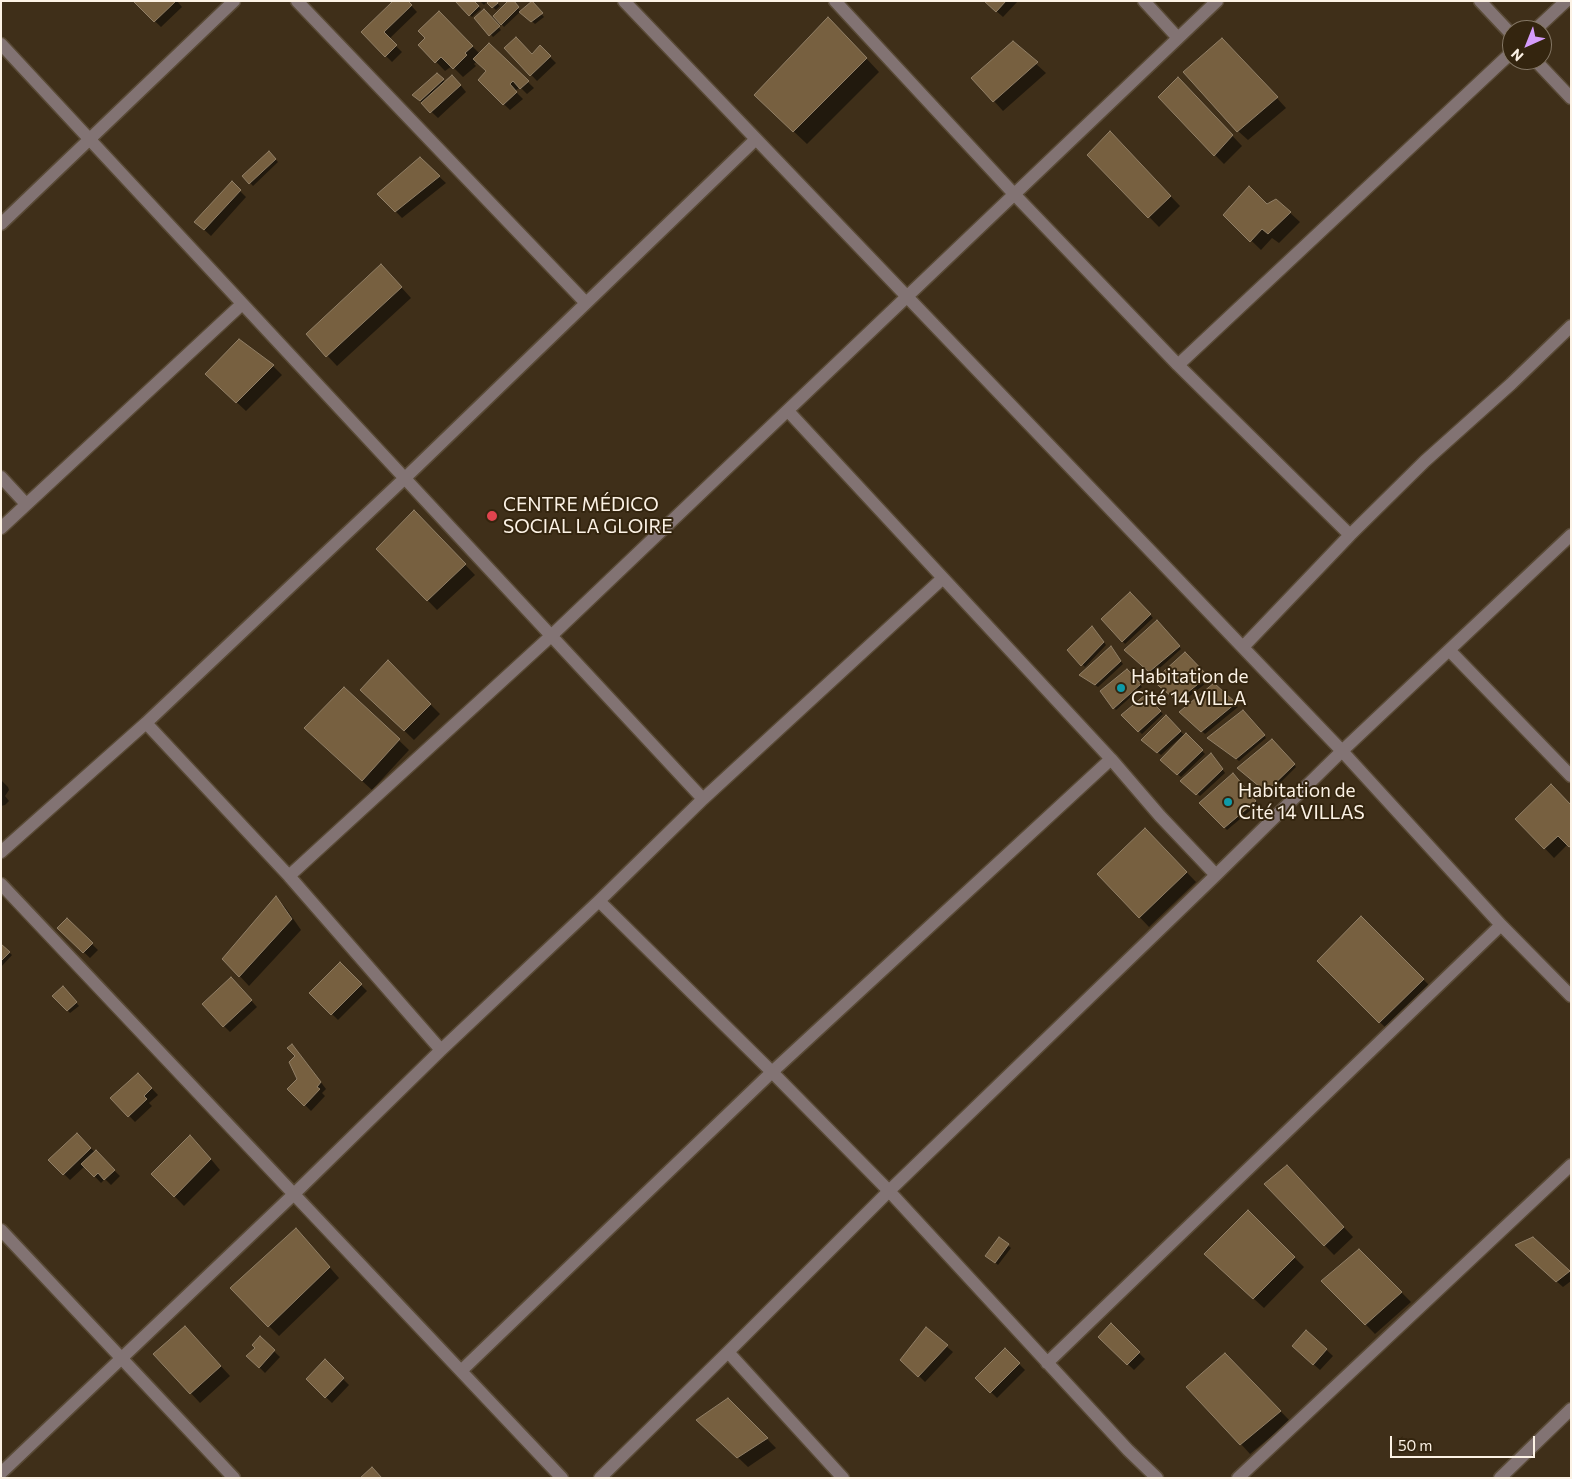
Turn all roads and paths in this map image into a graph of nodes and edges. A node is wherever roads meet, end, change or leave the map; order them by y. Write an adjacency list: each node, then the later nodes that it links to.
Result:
1 (234, 1): 16 (street)
2 (297, 1): 21 (street)
3 (624, 1): 17 (street)
4 (835, 1): 18 (street)
5 (1144, 1): 11 (street)
6 (1217, 1): 11 (street)
7 (1480, 1): 10 (street)
8 (1566, 1): 9 (street)
9 (1546, 20)
10 (1502, 24)
11 (1178, 38): 18 (street)
12 (1, 44): 16 (street)
13 (1502, 61): 24 (street)
14 (1544, 70): 15 (street)
15 (1571, 98)
16 (90, 139): 19 (street); 22 (street)
17 (756, 139): 20 (street); 21 (street)
18 (1014, 194): 20 (street); 24 (street)
19 (1, 224)
20 (907, 297): 25 (street); 34 (street)
21 (586, 303): 27 (street)
22 (242, 304): 27 (street); 28 (street)
23 (1571, 326): 30 (street)
24 (1178, 365): 30 (street)
25 (788, 411): 32 (street); 33 (street)
26 (1, 477): 28 (street)
27 (405, 478): 33 (street); 36 (street)
28 (26, 504): 29 (street)
29 (1, 528)
30 (1350, 535): 34 (street)
31 (1571, 535): 35 (street)
32 (943, 578): 38 (street); 40 (street)
33 (551, 636): 40 (street); 43 (street)
34 (1243, 647): 37 (street)
35 (1449, 650): 37 (street); 39 (street)
36 (146, 723): 41 (street); 43 (street)
37 (1342, 750): 42 (street); 46 (street)
38 (1110, 759): 42 (street); 49 (street)
39 (1571, 776)
40 (703, 799): 45 (street)
41 (1, 852)
42 (1216, 875): 51 (street)
43 (289, 876): 48 (street)
44 (1, 884): 52 (street)
45 (599, 901): 48 (street); 49 (street)
46 (1501, 925): 47 (street); 56 (street)
47 (1571, 996)
48 (441, 1050): 52 (street)
49 (772, 1072): 51 (street); 57 (street)
50 (1571, 1165): 65 (street)
51 (889, 1191): 54 (street); 56 (street)
52 (294, 1194): 55 (street); 57 (street)
53 (1, 1230): 55 (street)
54 (728, 1352): 62 (street); 63 (street)
55 (121, 1358): 59 (street); 60 (street)
56 (1047, 1363): 64 (street)
57 (461, 1371): 61 (street)
58 (1571, 1409): 66 (street)
59 (1, 1473)
60 (234, 1478)
61 (562, 1478)
62 (600, 1478)
63 (842, 1478)
64 (1157, 1478)
65 (1238, 1478)
66 (1500, 1478)

